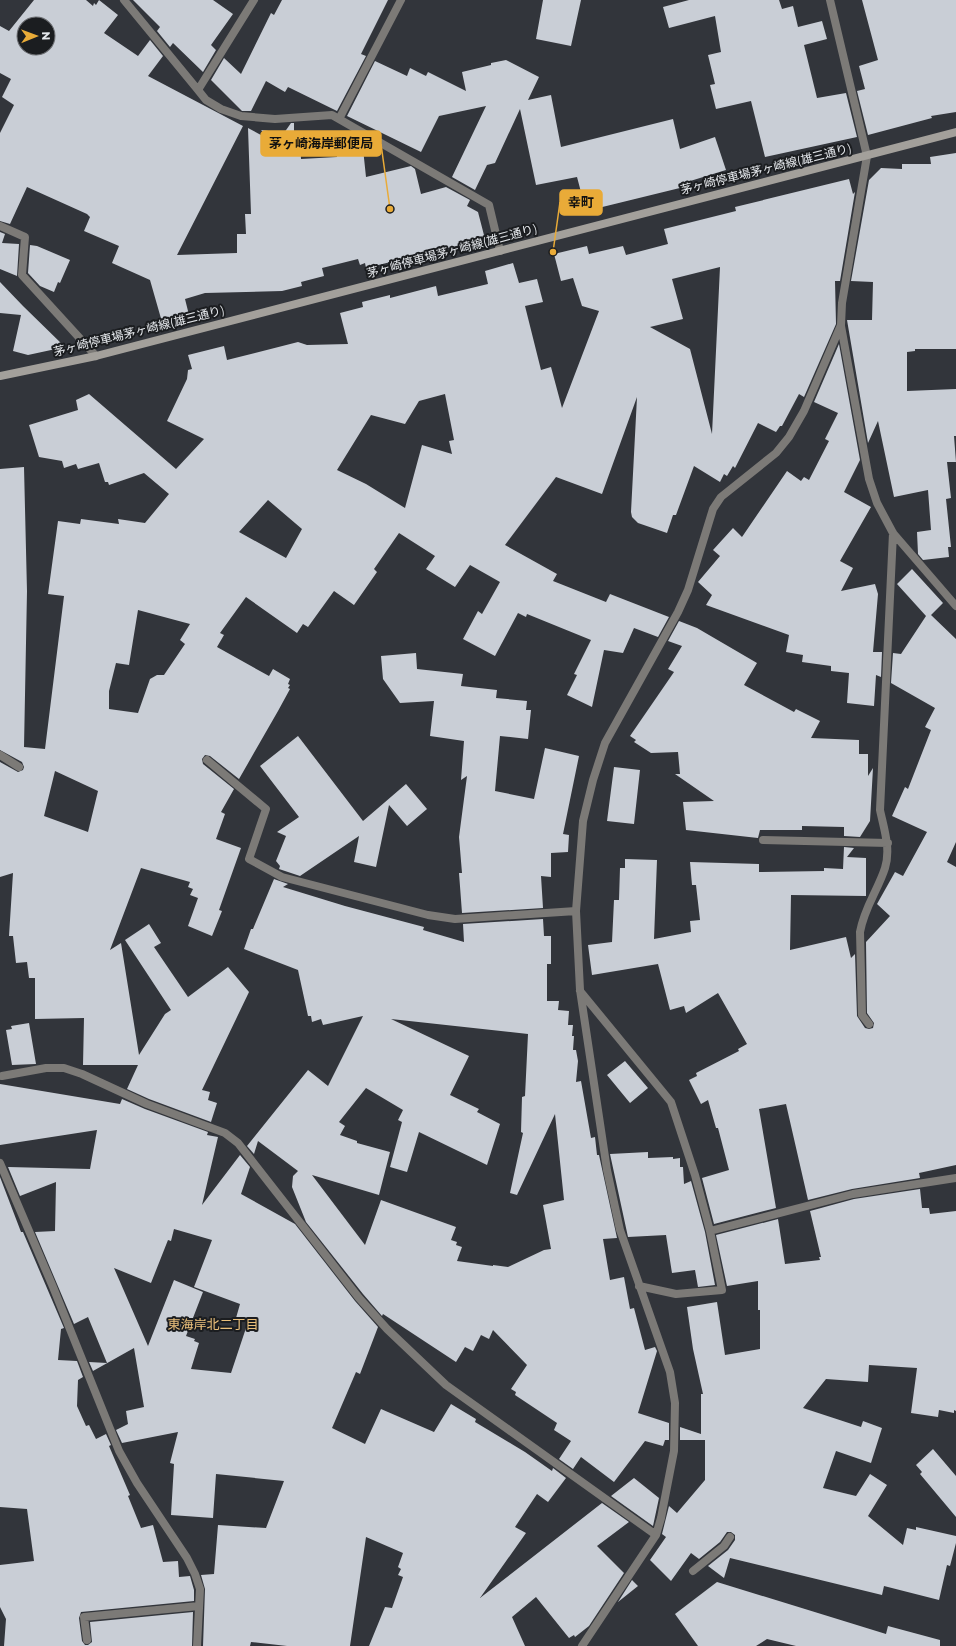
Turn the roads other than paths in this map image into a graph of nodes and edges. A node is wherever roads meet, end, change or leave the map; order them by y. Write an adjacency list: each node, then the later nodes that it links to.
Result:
1 (124, 0): 5 (street)
2 (254, 0): 5 (street)
3 (401, 0): 6 (street)
4 (830, 0): 8 (street)
5 (198, 90): 6 (street)
6 (339, 119): 10 (street)
7 (956, 132): 8 (main road, 茅ヶ崎停車場茅ヶ崎線(雄三通り))
8 (867, 156): 10 (main road, 茅ヶ崎停車場茅ヶ崎線(雄三通り)); 11 (street)
9 (0, 226): 12 (street)
10 (500, 251): 12 (main road, 茅ヶ崎停車場茅ヶ崎線(雄三通り))
11 (841, 325): 14 (street); 21 (street)
12 (96, 356): 13 (main road, 茅ヶ崎停車場茅ヶ崎線(雄三通り))
13 (0, 376)
14 (892, 533): 15 (street); 20 (street)
15 (956, 606)
16 (0, 755): 18 (street)
17 (207, 760): 21 (street)
18 (19, 767)
19 (763, 840): 20 (street)
20 (888, 843): 23 (street)
21 (576, 911): 22 (street)
22 (580, 990): 27 (street); 28 (street)
23 (869, 1024)
24 (2, 1076): 29 (street)
25 (0, 1163): 32 (street)
26 (956, 1178): 27 (street)
27 (710, 1231): 28 (street)
28 (639, 1286): 29 (street)
29 (656, 1535): 35 (street)
30 (730, 1537): 31 (street)
31 (693, 1571)
32 (199, 1606): 33 (street); 34 (street)
33 (87, 1640)
34 (197, 1646)
35 (582, 1646)

